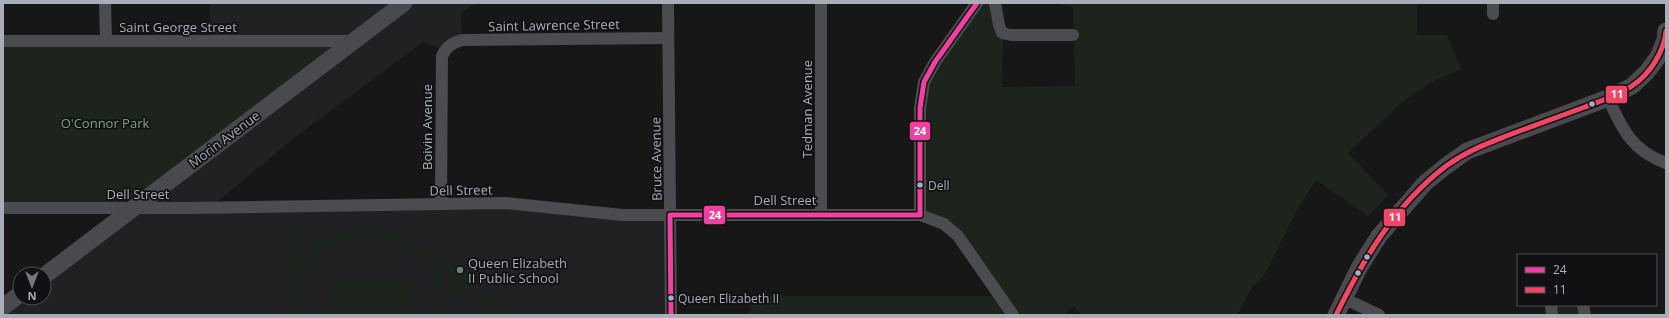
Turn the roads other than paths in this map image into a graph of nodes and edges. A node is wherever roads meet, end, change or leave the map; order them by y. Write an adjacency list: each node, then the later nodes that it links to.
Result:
1 (106, 3): 11 (street)
2 (404, 3): 12 (street, Morin Avenue)
3 (668, 3): 9 (street, Bruce Avenue)
4 (821, 3): 19 (street, Tedman Avenue)
5 (977, 3): 21 (street)
6 (995, 3): 8 (street)
7 (1666, 31): 14 (street)
8 (1073, 35)
9 (668, 38): 13 (street, Saint Lawrence Street); 20 (street, Bruce Avenue)
10 (3, 41): 11 (street, Saint George Street)
11 (106, 41): 12 (street, Saint George Street)
12 (353, 41): 18 (street, Morin Avenue)
13 (444, 50): 16 (street, Boivin Avenue)
14 (1608, 98): 15 (street); 23 (street)
15 (1666, 163)
16 (441, 204): 18 (street, Dell Street); 20 (street, Dell Street)
17 (3, 208): 18 (street, Dell Street)
18 (132, 208): 22 (street, Morin Avenue)
19 (821, 214): 20 (street, Dell Street); 21 (street, Dell Street)
20 (670, 215): 26 (street, Bruce Avenue)
21 (920, 216): 27 (street, Dell Street)
22 (52, 270)
23 (1343, 298): 28 (street); 29 (street)
24 (12, 300): 25 (street)
25 (3, 307)
26 (671, 315)
27 (1013, 315)
28 (1336, 315)
29 (1379, 315)

